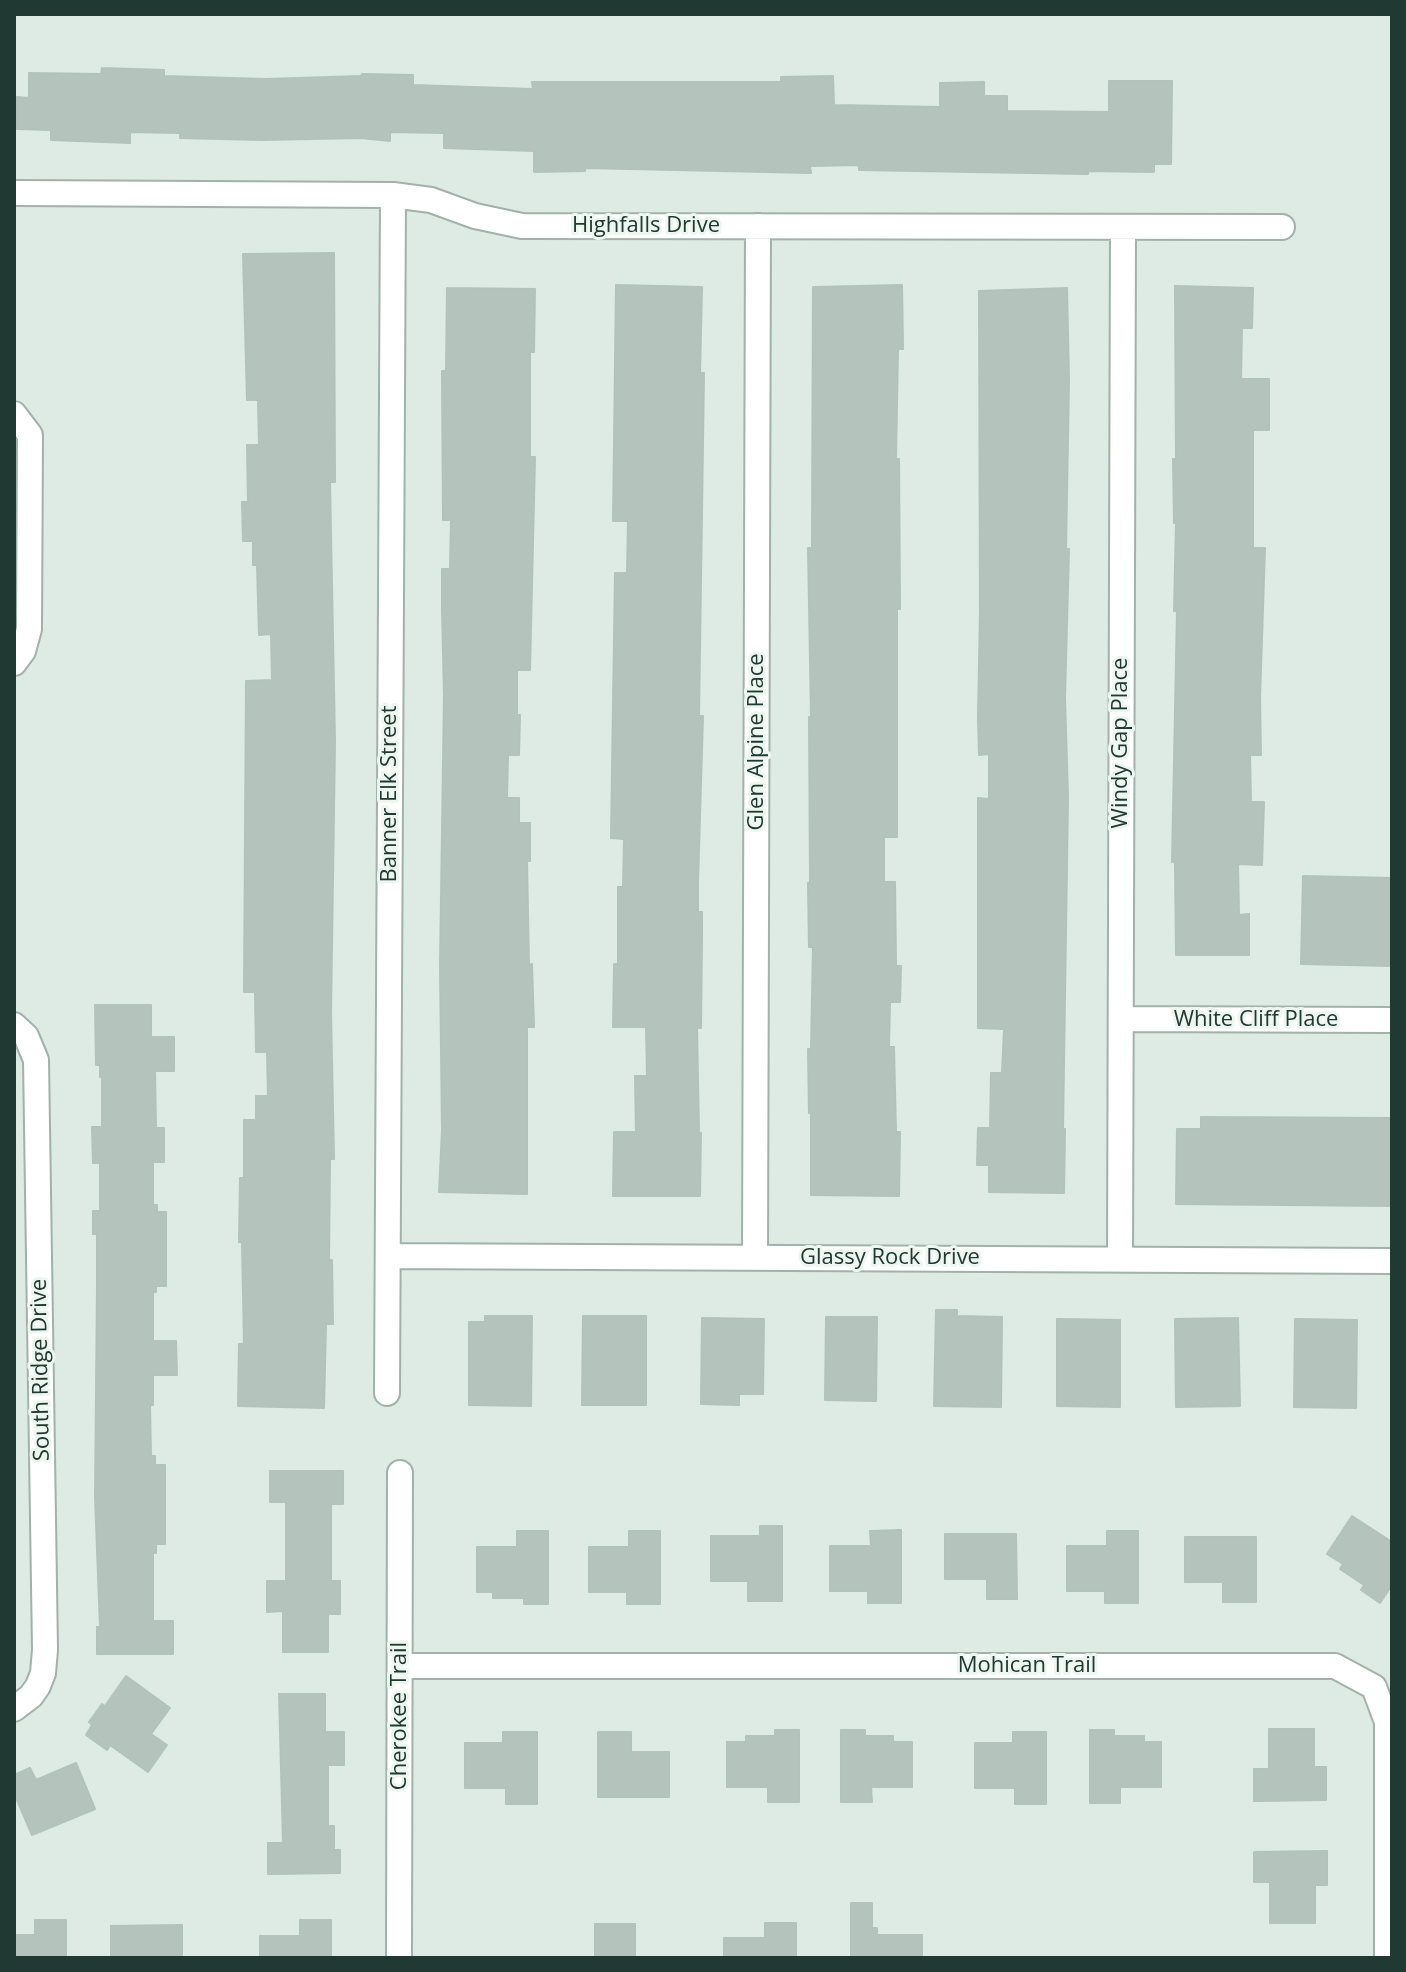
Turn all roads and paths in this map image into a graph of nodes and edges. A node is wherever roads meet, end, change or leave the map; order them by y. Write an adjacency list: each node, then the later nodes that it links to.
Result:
1 (14, 193): 2 (street, Highfalls Drive)
2 (393, 195): 3 (street, Highfalls Drive); 11 (street, Banner Elk Street)
3 (758, 226): 4 (street, Highfalls Drive); 12 (street, Glen Alpine Place)
4 (1123, 227): 5 (street, Highfalls Drive); 8 (street, Windy Gap Place)
5 (1282, 227)
6 (14, 414): 7 (street)
7 (14, 663)
8 (1121, 1019): 9 (street, White Cliff Place); 13 (street, Windy Gap Place)
9 (1392, 1020)
10 (14, 1025): 18 (street, South Ridge Drive)
11 (388, 1256): 12 (street, Glassy Rock Drive); 15 (street, Banner Elk Street)
12 (755, 1258): 13 (street, Glassy Rock Drive)
13 (1120, 1259): 14 (street, Glassy Rock Drive)
14 (1392, 1261)
15 (387, 1393)
16 (400, 1473): 17 (street, Cherokee Trail)
17 (400, 1666): 19 (street, Cherokee Trail); 20 (street, Mohican Trail)
18 (14, 1709)
19 (399, 1958)
20 (1387, 1958)

